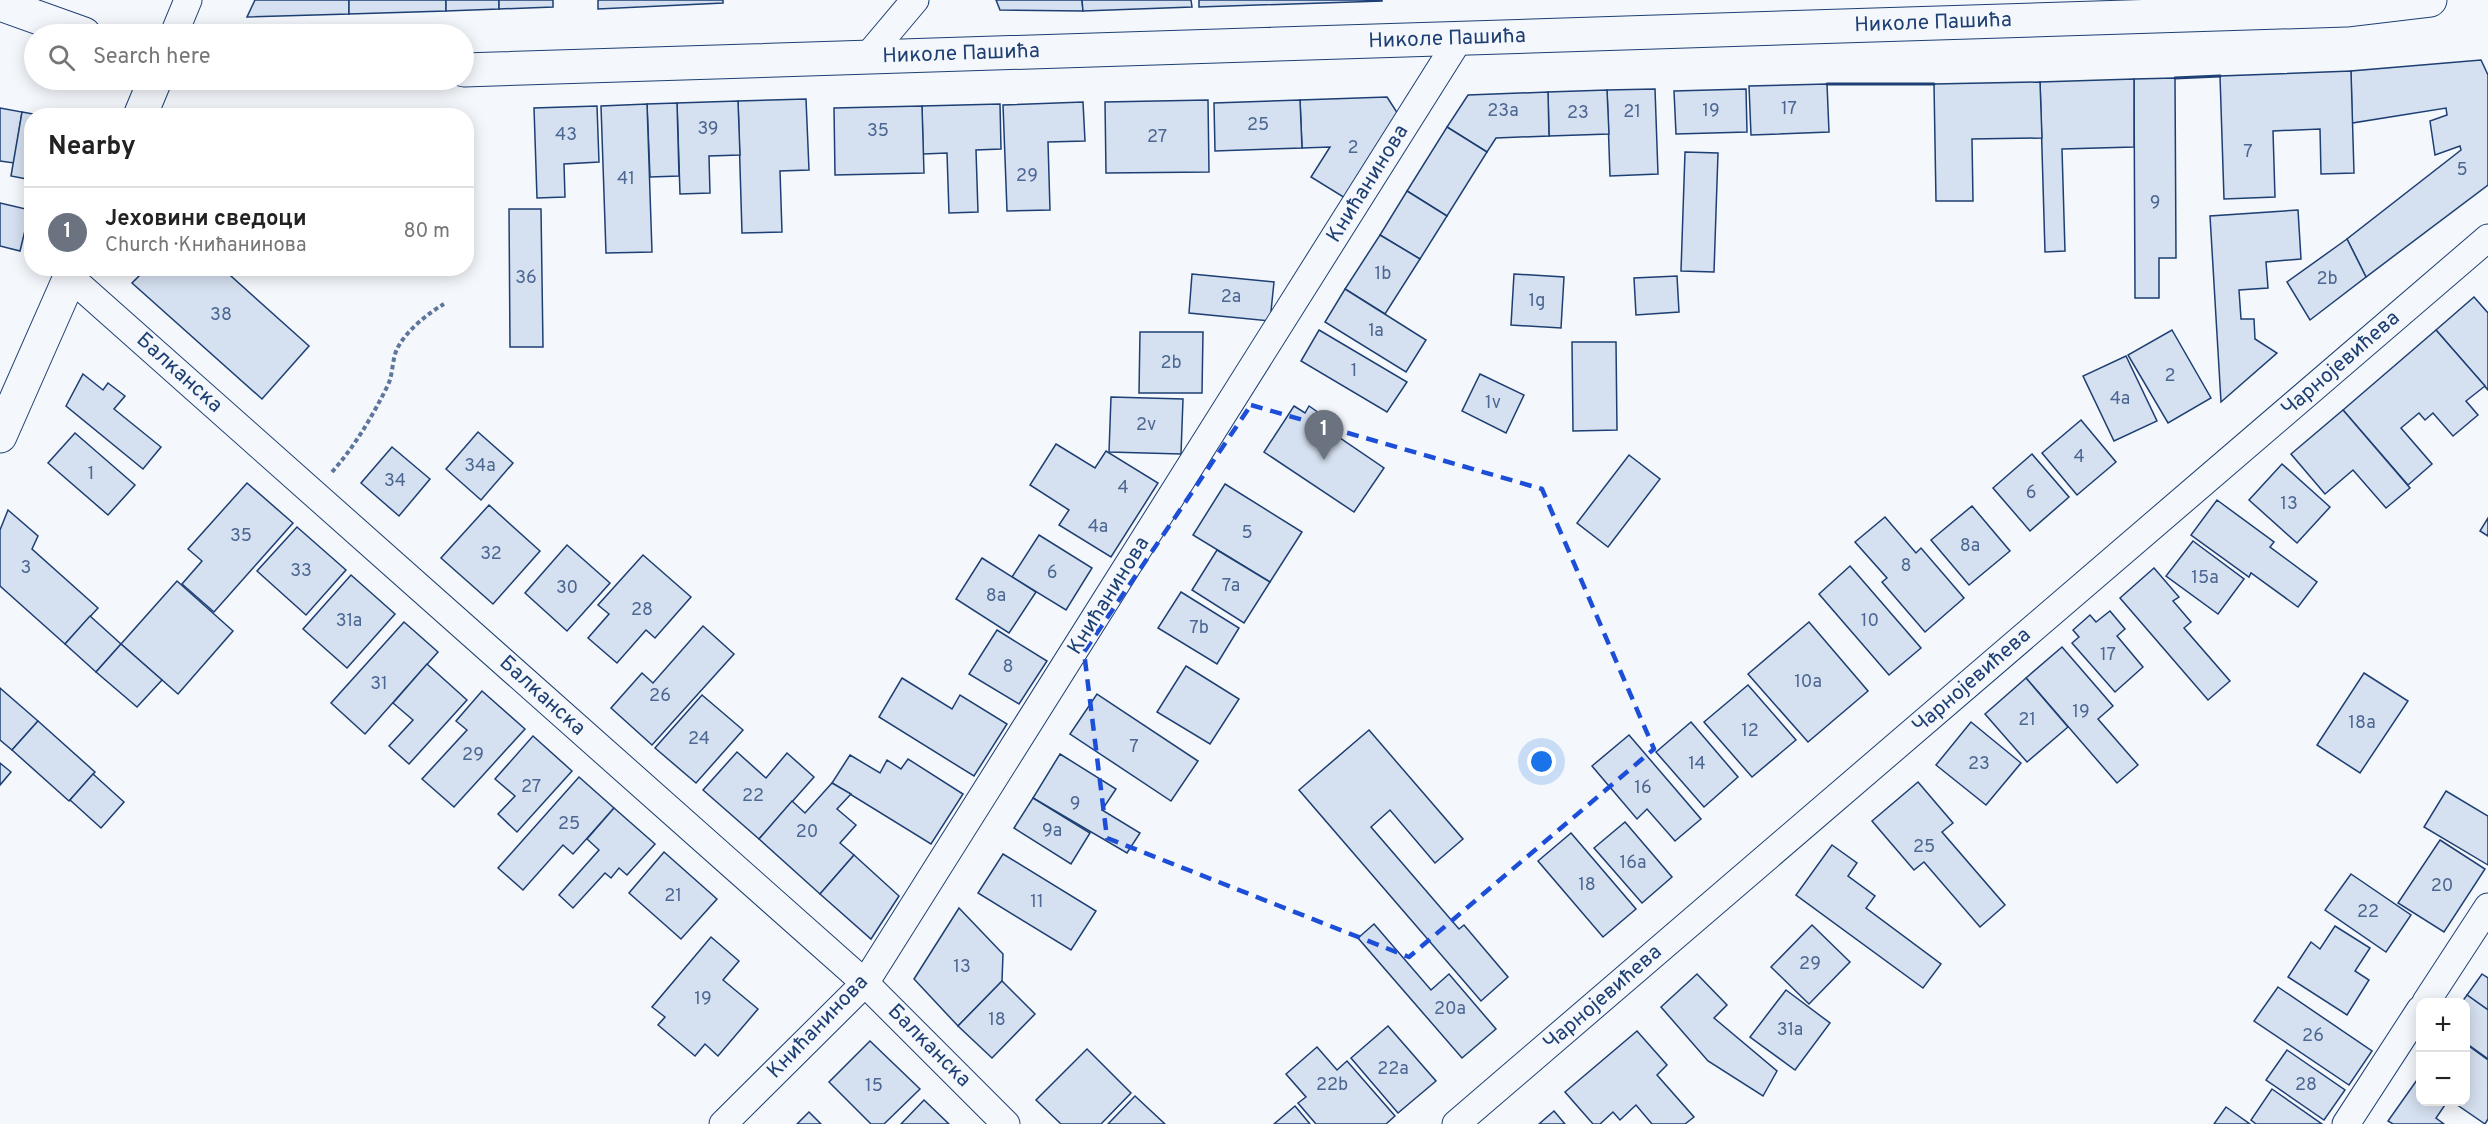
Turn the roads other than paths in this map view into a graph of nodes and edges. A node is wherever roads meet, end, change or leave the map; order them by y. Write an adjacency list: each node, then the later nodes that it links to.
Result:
1 (188, 0): 7 (street)
2 (915, 0): 9 (street)
3 (2430, 0): 5 (main road, Николе Пашића)
4 (0, 4): 6 (main road)
5 (2167, 8): 8 (main road, Николе Пашића)
6 (56, 24)
7 (178, 24)
8 (1460, 39): 9 (main road, Николе Пашића); 18 (street, Книћанинова)
9 (867, 57): 10 (main road, Николе Пашића)
10 (474, 70)
11 (151, 90): 12 (main road)
12 (143, 108)
13 (2488, 238): 23 (street, Чарнојевићева)
14 (71, 276): 16 (main road)
15 (75, 276): 18 (street, Балканска)
16 (0, 436)
17 (2488, 907): 19 (street)
18 (866, 983): 21 (street, Книћанинова); 22 (street, Балканска)
19 (2429, 998)
20 (2416, 1018): 24 (street)
21 (723, 1124)
22 (1006, 1124)
23 (1456, 1124)
24 (2346, 1124)

